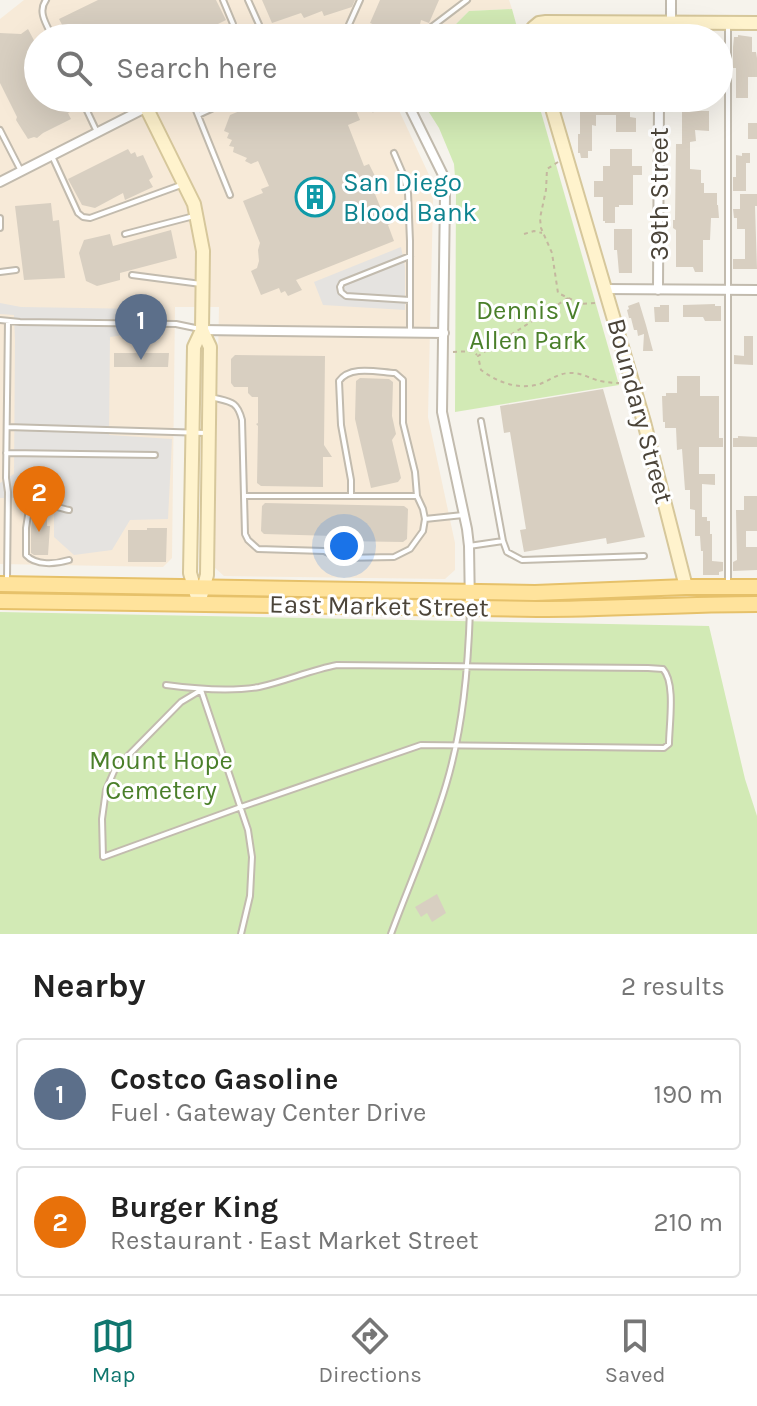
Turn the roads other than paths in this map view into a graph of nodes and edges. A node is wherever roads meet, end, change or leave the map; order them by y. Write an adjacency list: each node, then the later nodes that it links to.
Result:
1 (46, 0): 10 (lane)
2 (223, 0): 11 (lane)
3 (248, 0): 12 (lane)
4 (360, 0): 13 (lane)
5 (467, 0): 14 (lane)
6 (671, 0): 7 (street)
7 (665, 23): 8 (street); 15 (street)
8 (728, 23): 9 (street)
9 (757, 23)
10 (47, 24)
11 (233, 24)
12 (259, 24)
13 (349, 24)
14 (435, 24)
15 (538, 24)
16 (88, 112): 26 (lane)
17 (132, 112): 26 (street)
18 (152, 112): 32 (street)
19 (197, 112): 25 (lane)
20 (205, 112): 25 (lane)
21 (412, 112): 52 (street)
22 (553, 112): 46 (street, Boundary Street)
23 (659, 112): 43 (street, 39th Street)
24 (728, 112): 44 (lane)
25 (198, 115): 33 (lane)
26 (97, 132): 29 (street)
27 (1, 134): 30 (lane)
28 (394, 153): 38 (lane)
29 (52, 156): 30 (street); 32 (lane)
30 (21, 171): 31 (street)
31 (0, 182)
32 (183, 184): 34 (street)
33 (230, 195)
34 (196, 215): 37 (lane); 42 (street)
35 (0, 218): 36 (lane)
36 (0, 228)
37 (125, 234)
38 (410, 256): 47 (lane); 47 (lane)
39 (16, 270): 40 (lane)
40 (0, 272)
41 (132, 275): 42 (lane)
42 (203, 284): 50 (street)
43 (658, 290): 44 (street); 46 (street)
44 (727, 290): 45 (street); 75 (lane)
45 (757, 290)
46 (607, 295): 74 (street, Boundary Street)
47 (410, 300): 51 (lane)
48 (0, 320): 49 (lane)
49 (8, 321): 50 (lane); 55 (lane)
50 (202, 330): 51 (street); 53 (street); 56 (street)
51 (410, 333): 52 (street)
52 (444, 333): 64 (street)
53 (209, 396): 57 (street); 60 (lane)
54 (481, 421): 66 (lane)
55 (7, 427): 56 (lane); 58 (lane)
56 (192, 432): 57 (lane); 73 (street)
57 (208, 433): 73 (street)
58 (6, 453): 59 (lane); 68 (lane)
59 (155, 455)
60 (244, 496): 61 (lane); 65 (lane)
61 (351, 496): 62 (lane); 62 (lane)
62 (417, 496): 65 (lane)
63 (69, 510): 71 (lane)
64 (463, 515): 65 (lane); 69 (street)
65 (425, 519)
66 (503, 541): 69 (lane); 70 (lane)
67 (0, 546): 68 (lane)
68 (8, 546): 72 (lane)
69 (469, 546): 77 (street)
70 (644, 556)
71 (69, 560)
72 (4, 584): 73 (main road, East Market Street)
73 (199, 587): 77 (main road, East Market Street); 79 (street)
74 (686, 587): 75 (main road, East Market Street); 77 (main road, East Market Street); 82 (main road)
75 (728, 587): 76 (main road, East Market Street)
76 (757, 587)
77 (469, 592): 81 (street)
78 (0, 601): 79 (main road, East Market Street)
79 (199, 604): 81 (main road, East Market Street)
80 (757, 604): 82 (main road, East Market Street)
81 (470, 608): 82 (main road, East Market Street); 83 (lane)
82 (558, 609)
83 (468, 666): 85 (lane); 86 (lane); 86 (lane)
84 (166, 685): 85 (lane)
85 (201, 690): 87 (lane); 87 (lane)
86 (455, 745): 87 (lane); 89 (lane)
87 (241, 807): 88 (lane)
88 (241, 934)
89 (391, 934)

